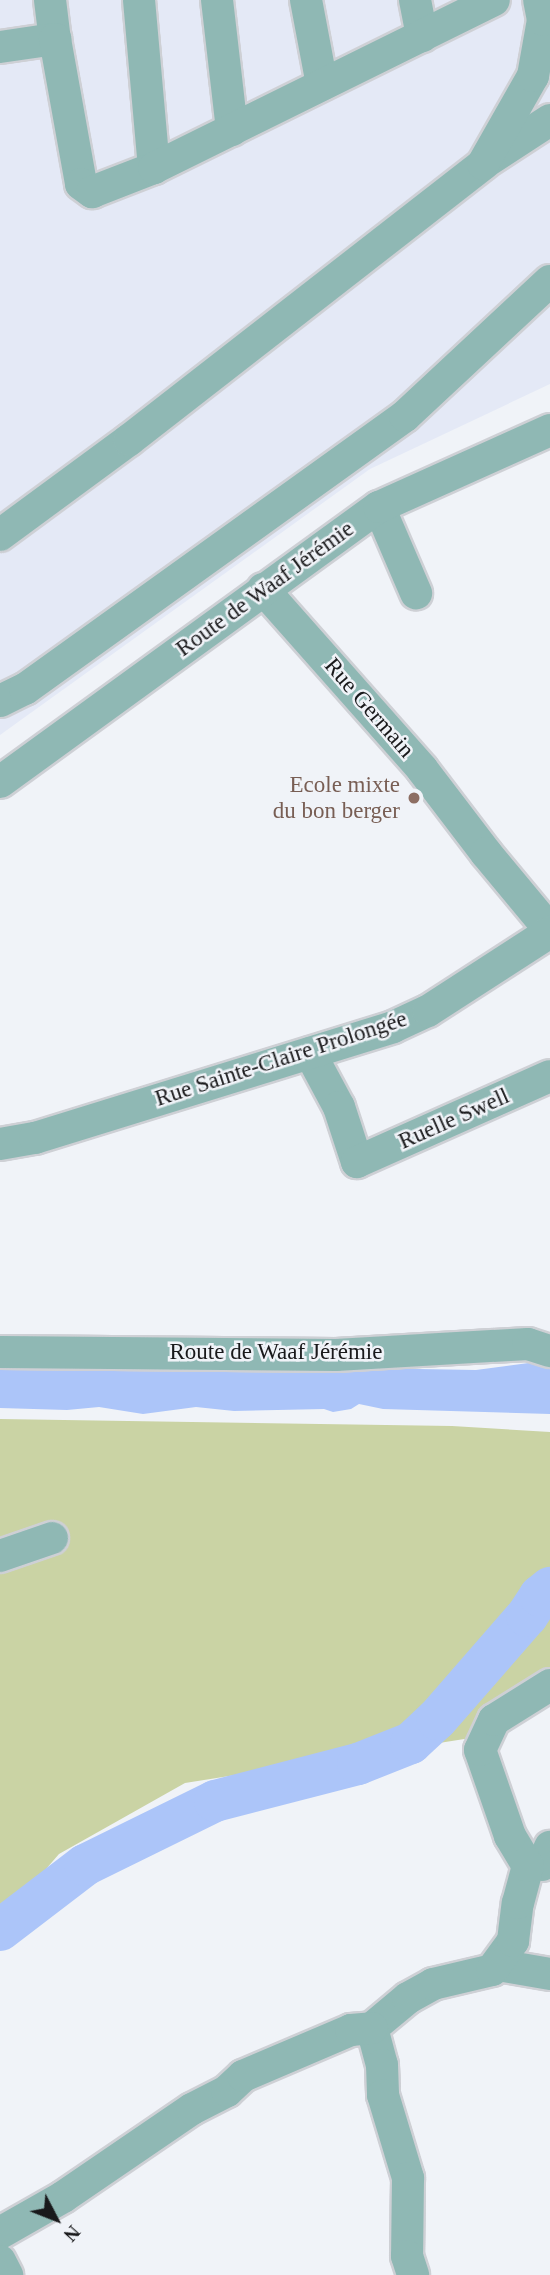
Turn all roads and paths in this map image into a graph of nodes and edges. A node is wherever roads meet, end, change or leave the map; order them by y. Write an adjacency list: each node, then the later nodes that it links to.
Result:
1 (50, 0): 9 (street)
2 (139, 0): 15 (street)
3 (217, 0): 13 (street)
4 (306, 0): 11 (street)
5 (415, 0): 8 (street)
6 (494, 0): 8 (street)
7 (539, 0): 14 (street)
8 (422, 36): 11 (street)
9 (55, 39): 10 (street); 15 (street)
10 (0, 47)
11 (322, 85): 13 (street)
12 (550, 120): 14 (street)
13 (232, 130): 15 (street)
14 (483, 164): 19 (street)
15 (154, 168)
16 (550, 281): 22 (street)
17 (550, 430): 18 (street, Route de Waaf Jérémie)
18 (379, 507): 20 (street, Route de Waaf Jérémie); 21 (street)
19 (0, 535)
20 (263, 589): 23 (street, Route de Waaf Jérémie); 24 (street, Rue Germain)
21 (416, 593)
22 (0, 701)
23 (0, 782)
24 (550, 931): 25 (street, Rue Sainte-Claire Prolongée)
25 (310, 1053): 26 (street, Ruelle Swell); 27 (street, Rue Sainte-Claire Prolongée)
26 (550, 1076)
27 (0, 1144)
28 (0, 1352): 29 (street, Route de Waaf Jérémie)
29 (550, 1352)
30 (52, 1538): 31 (street)
31 (0, 1556)
32 (550, 1685): 33 (street)
33 (543, 1861): 34 (street)
34 (498, 1965): 35 (street); 36 (street)
35 (550, 1974)
36 (372, 2028): 37 (street); 40 (street)
37 (0, 2233)
38 (0, 2261): 39 (street)
39 (7, 2275)
40 (414, 2275)

